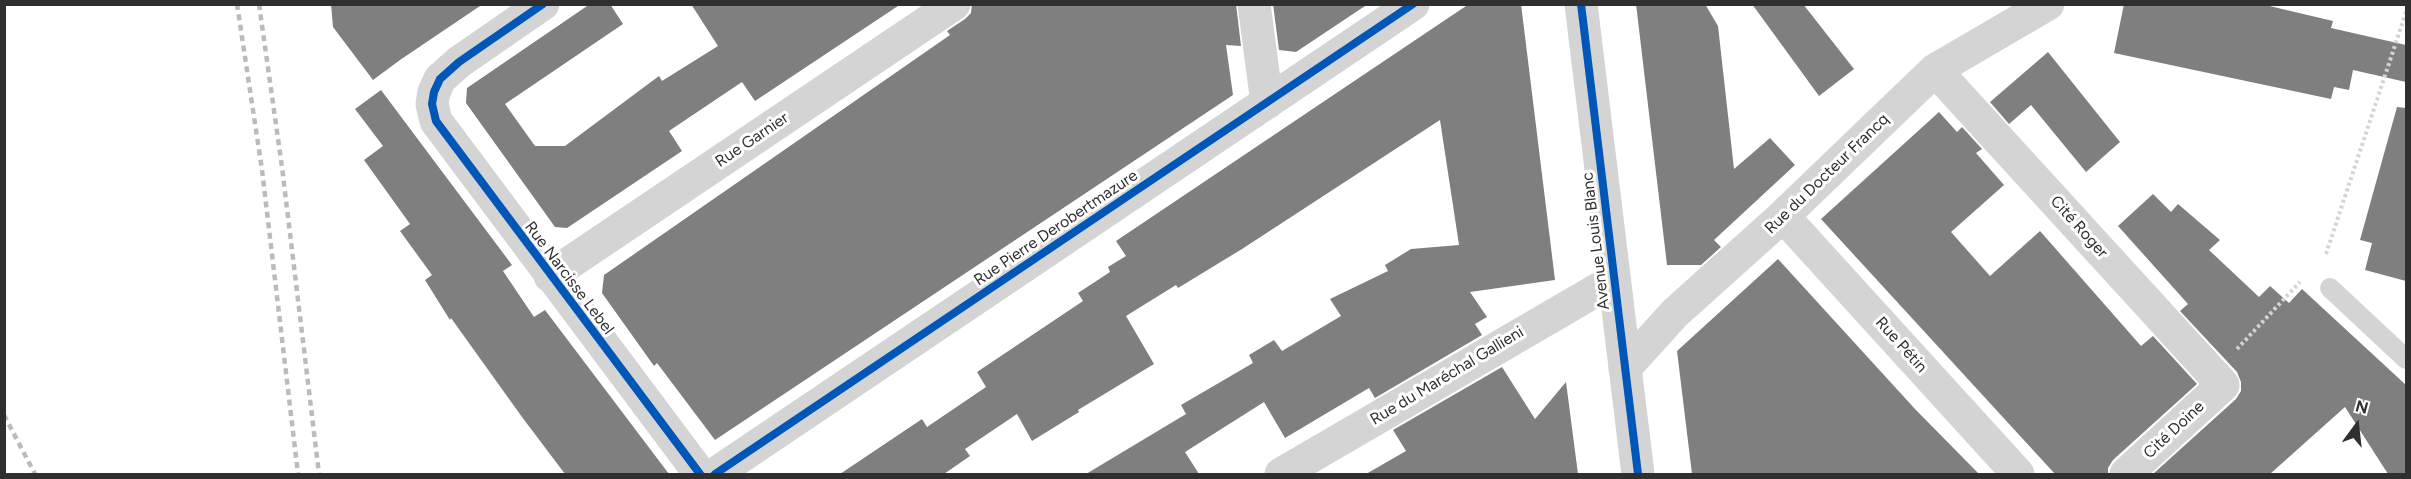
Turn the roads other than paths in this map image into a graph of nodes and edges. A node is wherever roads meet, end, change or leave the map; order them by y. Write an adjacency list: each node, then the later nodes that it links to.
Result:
1 (543, 4): 10 (street, Rue Narcisse Lebel)
2 (954, 4): 10 (street, Rue Garnier)
3 (1254, 4): 8 (street)
4 (1413, 4): 8 (street, Rue Pierre Derobertmazure)
5 (1581, 4): 11 (street, Avenue Louis Blanc)
6 (2048, 4): 7 (street, Rue du Docteur Francq)
7 (1935, 70): 9 (street, Rue du Docteur Francq); 15 (street, Cité Roger)
8 (1267, 103): 17 (street, Rue Pierre Derobertmazure)
9 (1783, 216): 14 (street, Rue du Docteur Francq); 20 (street, Rue Pétin)
10 (550, 276): 16 (street, Rue Narcisse Lebel)
11 (1614, 280): 14 (street, Avenue Louis Blanc); 18 (street, Rue du Maréchal Gallieni)
12 (2330, 288): 13 (lane)
13 (2406, 359)
14 (1625, 368): 19 (street, Avenue Louis Blanc)
15 (2223, 385): 21 (street, Cité Doine)
16 (700, 474)
17 (715, 474)
18 (1281, 474)
19 (1638, 474)
20 (2018, 474)
21 (2126, 474)

